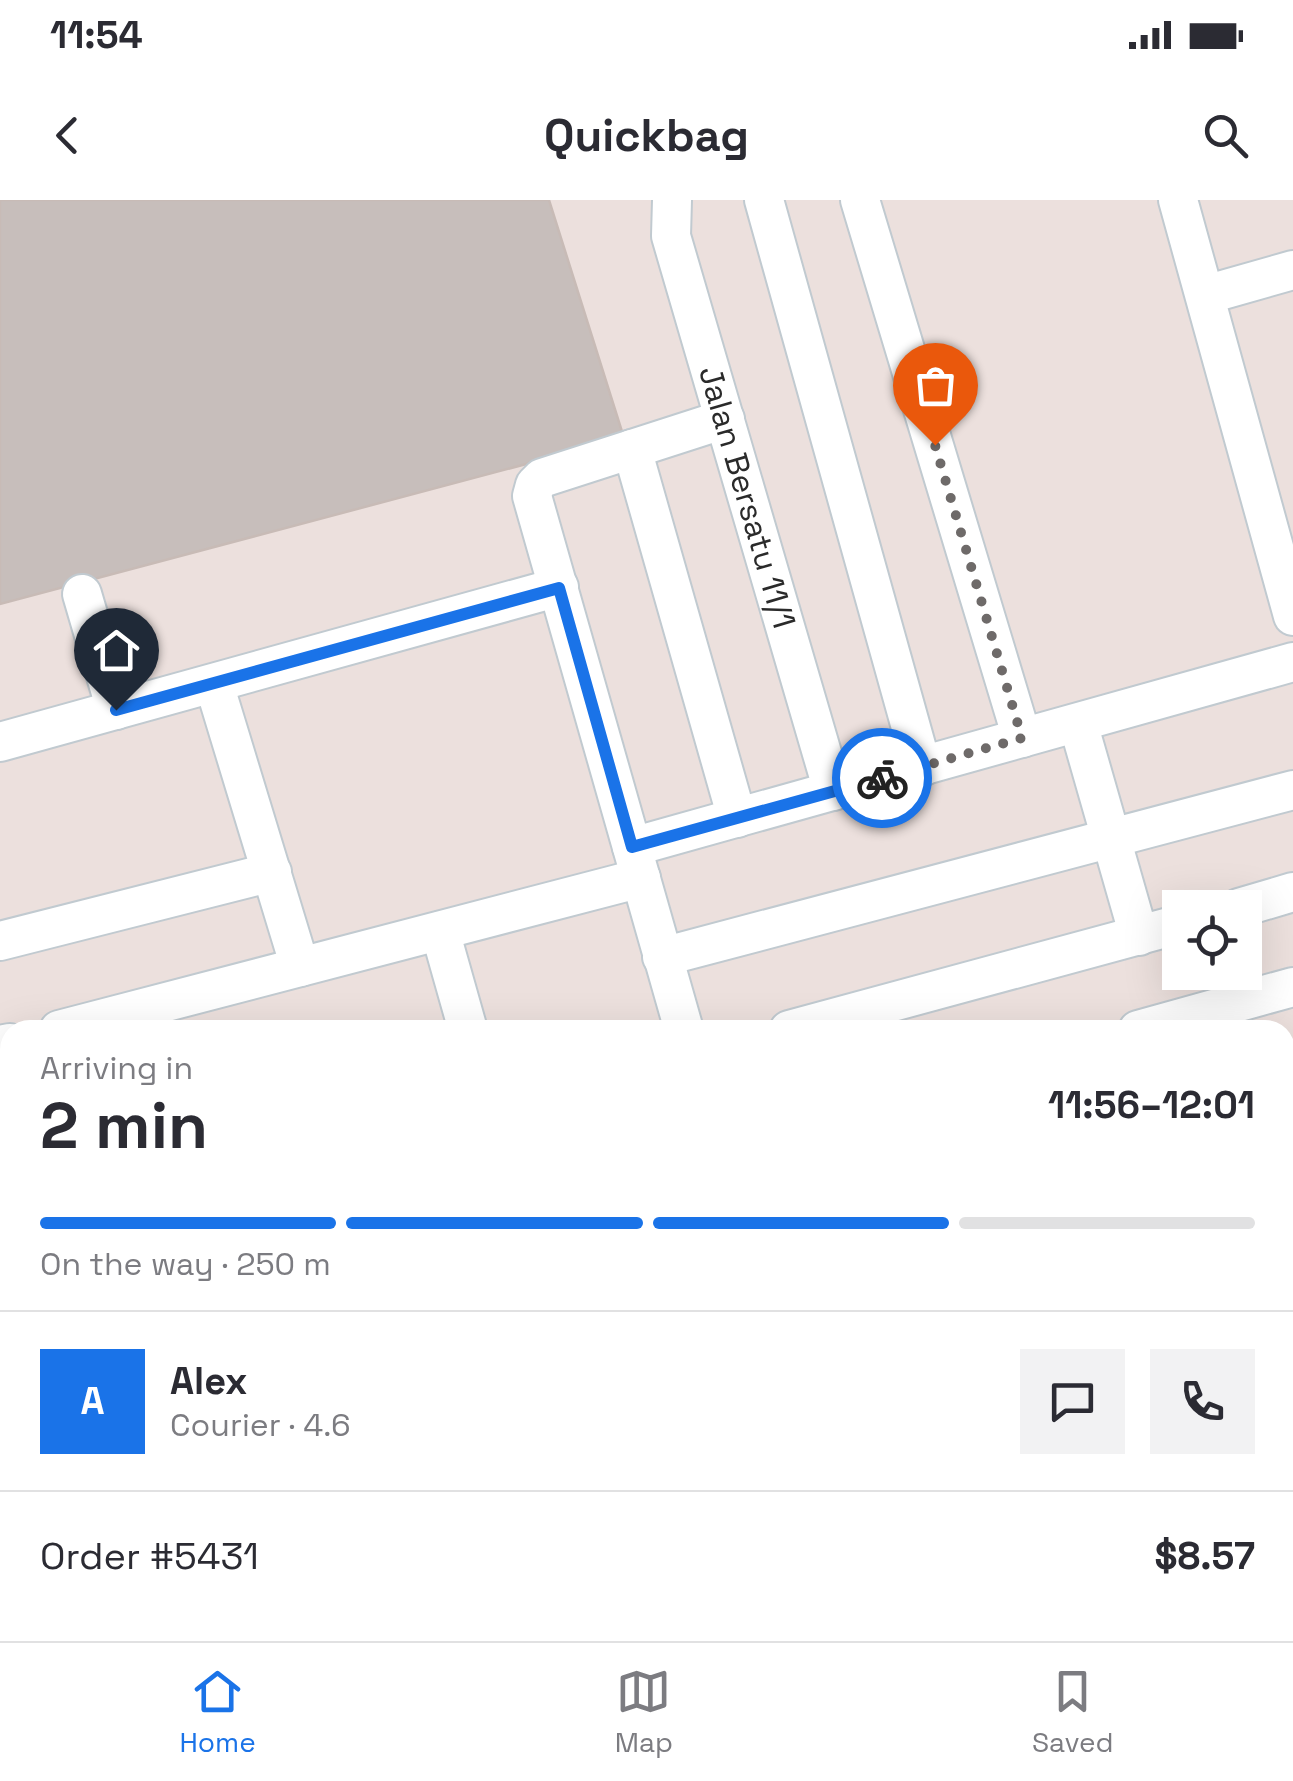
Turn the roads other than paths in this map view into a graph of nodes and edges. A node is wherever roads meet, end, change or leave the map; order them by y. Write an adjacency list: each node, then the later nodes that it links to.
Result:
1 (672, 200): 7 (street, Jalan Bersatu 11/1)
2 (764, 200): 18 (street)
3 (860, 200): 16 (street)
4 (1178, 200): 6 (street)
5 (1293, 270): 6 (street)
6 (1205, 295): 11 (street)
7 (724, 419): 8 (street); 20 (street, Jalan Bersatu 11/1)
8 (632, 449): 9 (street); 21 (street)
9 (559, 588): 13 (street); 23 (street)
10 (82, 594): 14 (street)
11 (1293, 616)
12 (1293, 662): 15 (street)
13 (214, 684): 14 (street); 24 (street)
14 (116, 710): 17 (street)
15 (1078, 723): 16 (street); 22 (street)
16 (1022, 738): 18 (street)
17 (0, 742)
18 (922, 767): 20 (street)
19 (1293, 790): 22 (street)
20 (833, 791): 21 (street)
21 (737, 818): 23 (street)
22 (1110, 837): 29 (street); 31 (street)
23 (637, 863): 28 (street); 31 (street)
24 (272, 872): 30 (street); 32 (street)
25 (1293, 892): 26 (street)
26 (1262, 901)
27 (1162, 929): 29 (street)
28 (440, 930): 32 (street); 36 (street)
29 (1139, 936): 38 (street)
30 (0, 941)
31 (662, 957): 37 (street)
32 (300, 967): 34 (street)
33 (1293, 987): 39 (street)
34 (173, 1015): 35 (street)
35 (136, 1020)
36 (465, 1020)
37 (681, 1020)
38 (826, 1020)
39 (1185, 1020)

